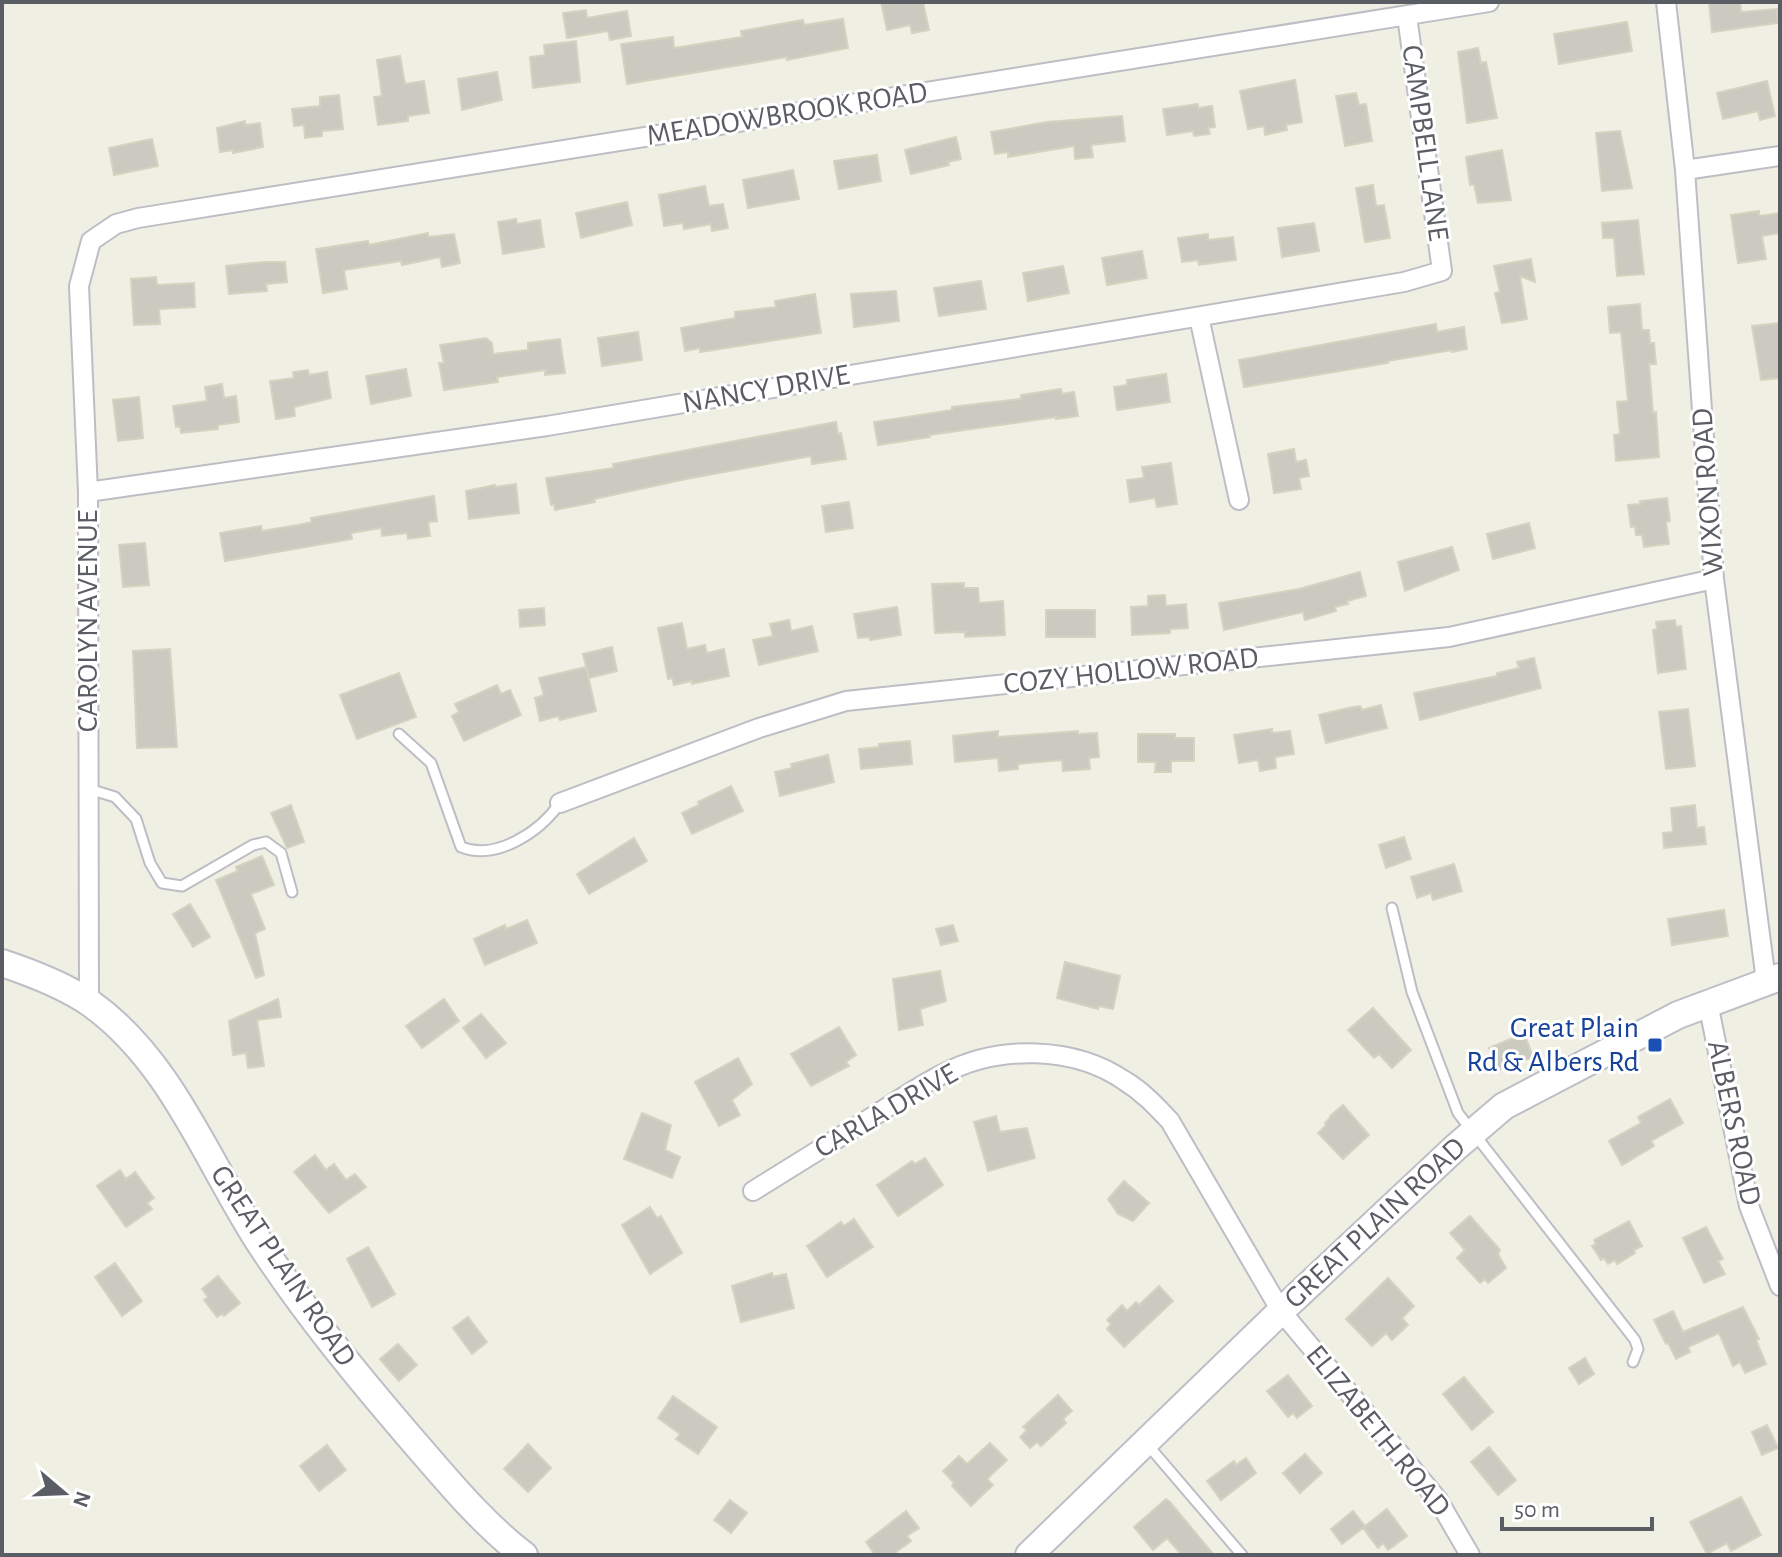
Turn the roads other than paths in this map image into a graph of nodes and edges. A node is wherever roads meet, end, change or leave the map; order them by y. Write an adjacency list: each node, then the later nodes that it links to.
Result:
1 (1489, 2): 3 (street, MEADOWBROOK ROAD)
2 (1666, 2): 5 (street, WIXON ROAD)
3 (1407, 16): 6 (street, MEADOWBROOK ROAD); 7 (street, CAMPBELL LANE)
4 (1780, 156): 5 (street)
5 (1685, 170): 11 (street, WIXON ROAD)
6 (91, 241): 9 (street, CAROLYN AVENUE)
7 (1442, 271): 8 (street, NANCY DRIVE)
8 (1199, 317): 9 (street, NANCY DRIVE); 10 (street)
9 (88, 492): 13 (street, CAROLYN AVENUE)
10 (1239, 500)
11 (1714, 579): 14 (street, COZY HOLLOW ROAD); 18 (street, WIXON ROAD)
12 (399, 734): 14 (lane)
13 (89, 789): 15 (lane); 19 (street, CAROLYN AVENUE)
14 (560, 803)
15 (292, 892)
16 (1392, 908): 21 (lane)
17 (2, 963): 19 (street, GREAT PLAIN ROAD)
18 (1773, 979): 20 (street, GREAT PLAIN ROAD)
19 (89, 1002): 27 (street, GREAT PLAIN ROAD)
20 (1708, 1003): 21 (street, GREAT PLAIN ROAD); 23 (street, ALBERS ROAD)
21 (1473, 1132): 24 (street, GREAT PLAIN ROAD); 25 (lane)
22 (753, 1191): 24 (street, CARLA DRIVE)
23 (1780, 1286)
24 (1281, 1311): 26 (street, GREAT PLAIN ROAD); 30 (street, ELIZABETH ROAD)
25 (1633, 1362)
26 (1145, 1441): 28 (street, GREAT PLAIN ROAD); 29 (lane)
27 (524, 1555)
28 (1029, 1555)
29 (1242, 1555)
30 (1470, 1555)

